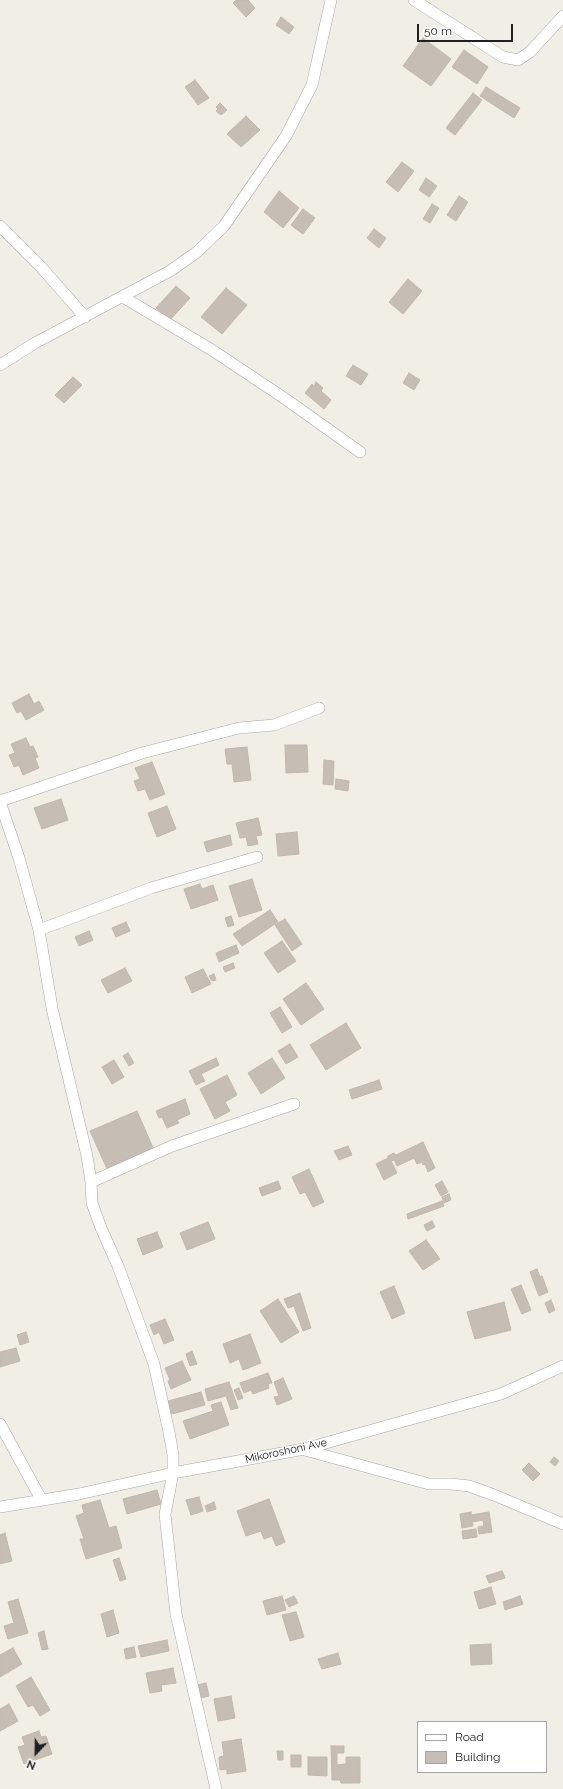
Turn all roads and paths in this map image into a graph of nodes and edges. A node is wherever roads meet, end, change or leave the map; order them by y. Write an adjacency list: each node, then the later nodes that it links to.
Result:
1 (331, 0): 5 (street)
2 (414, 0): 3 (street)
3 (563, 16)
4 (0, 226): 6 (street)
5 (123, 297): 6 (street); 8 (street)
6 (85, 317): 7 (street)
7 (0, 365)
8 (360, 452)
9 (319, 708): 10 (street)
10 (0, 801): 12 (street)
11 (257, 857): 12 (street)
12 (39, 930): 14 (street)
13 (294, 1104): 14 (street)
14 (91, 1182): 18 (street)
15 (563, 1366): 17 (street, Mikoroshoni Ave)
16 (0, 1424): 19 (street)
17 (304, 1449): 18 (street, Mikoroshoni Ave); 21 (street)
18 (173, 1473): 19 (street, Mikoroshoni Ave); 22 (street)
19 (41, 1499): 20 (street, Mikoroshoni Ave)
20 (0, 1507)
21 (563, 1524)
22 (216, 1789)

